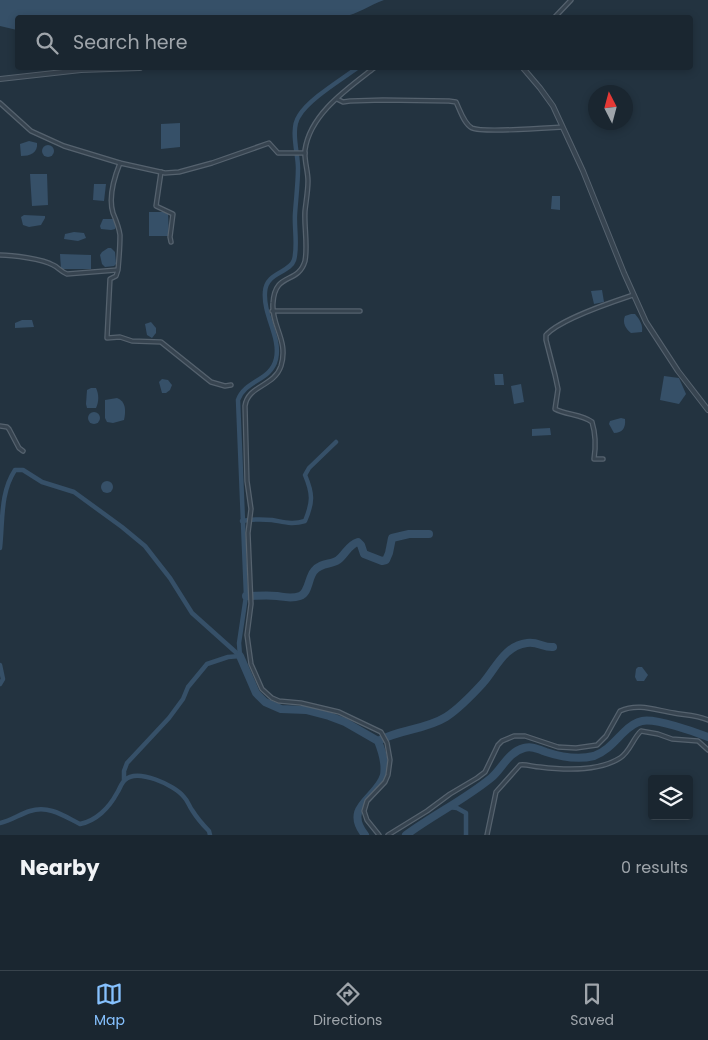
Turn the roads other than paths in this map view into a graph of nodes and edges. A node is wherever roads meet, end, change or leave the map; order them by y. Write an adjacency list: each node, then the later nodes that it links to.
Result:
1 (571, 0): 2 (street)
2 (557, 15)
3 (81, 70): 6 (street)
4 (372, 70): 7 (street)
5 (525, 70): 9 (street)
6 (0, 79)
7 (337, 99): 9 (street); 10 (street)
8 (0, 104): 11 (street)
9 (562, 127): 16 (street)
10 (305, 153): 12 (street); 17 (street)
11 (120, 163): 12 (street); 15 (street)
12 (162, 172): 13 (street)
13 (171, 242)
14 (0, 255): 15 (street)
15 (118, 270): 19 (street)
16 (633, 295): 20 (street); 23 (street)
17 (272, 311): 18 (street); 26 (street)
18 (360, 311)
19 (230, 385)
20 (708, 410)
21 (0, 426): 22 (street)
22 (23, 451)
23 (603, 459)
24 (708, 720): 27 (street)
25 (708, 750): 28 (street)
26 (379, 835)
27 (388, 835)
28 (487, 835)

